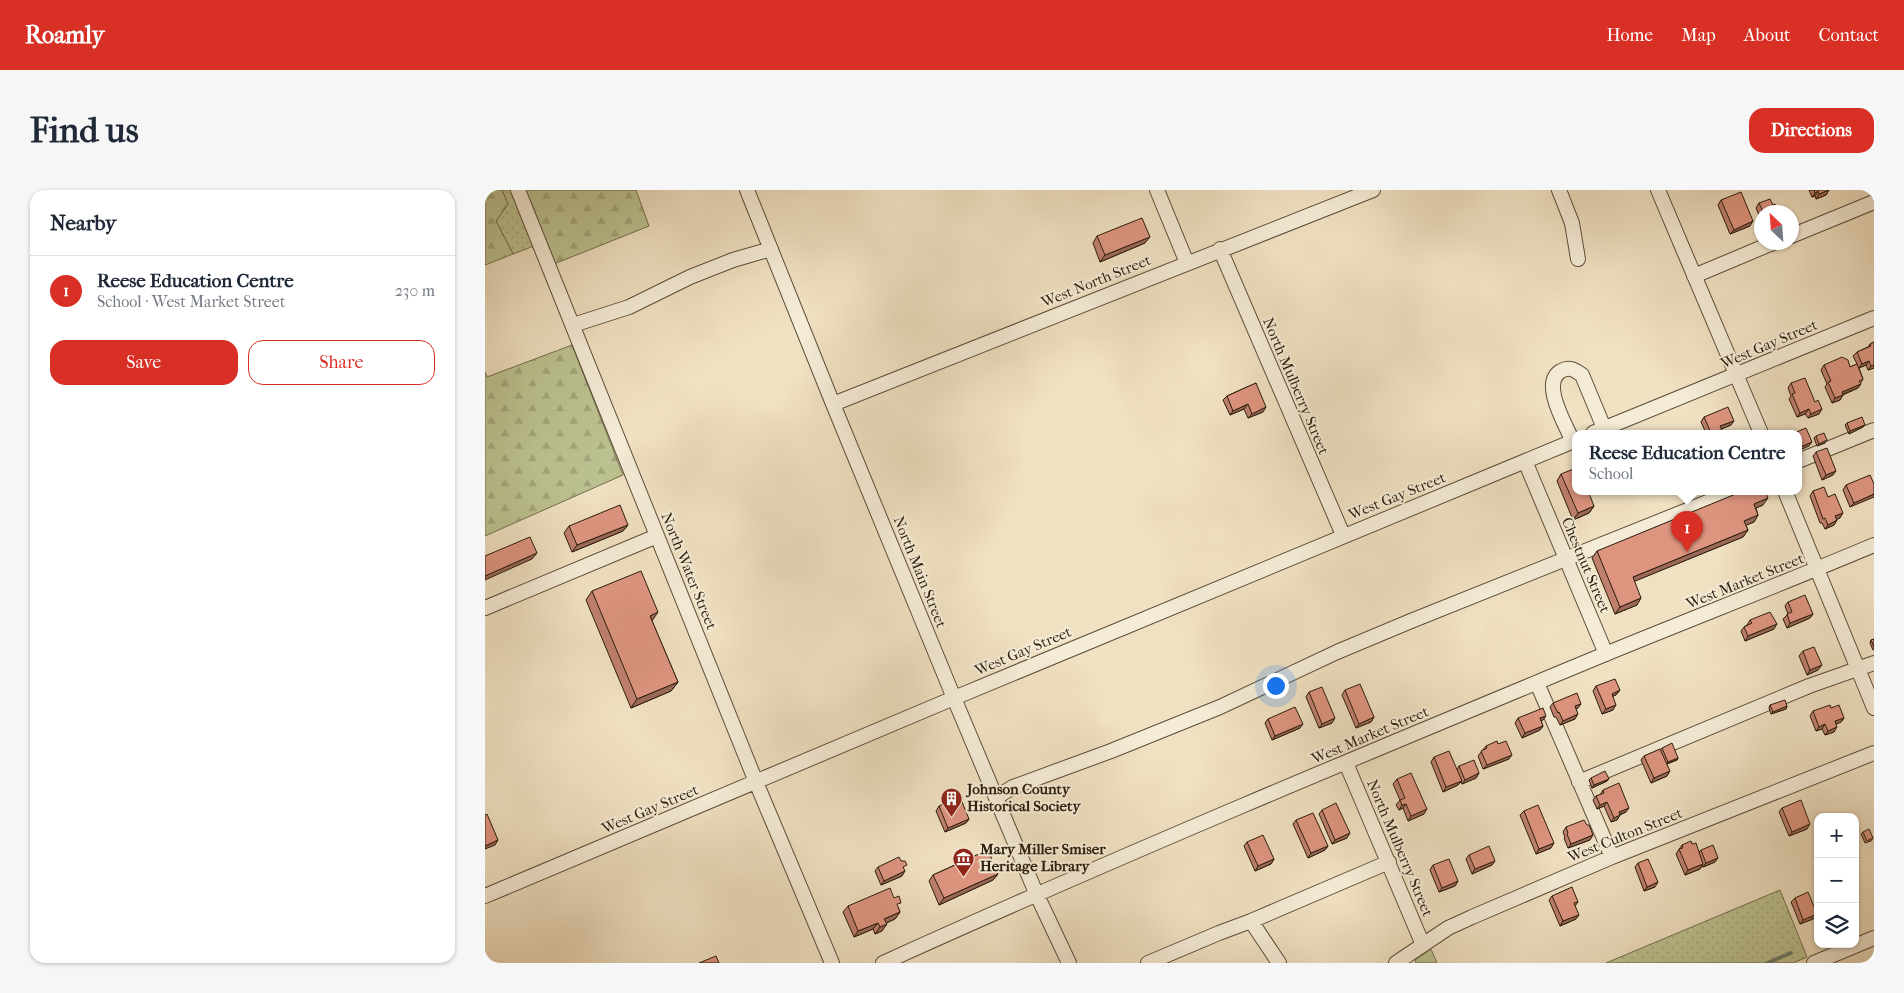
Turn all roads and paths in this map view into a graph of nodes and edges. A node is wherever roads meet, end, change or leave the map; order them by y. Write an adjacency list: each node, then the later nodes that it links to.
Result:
1 (518, 190): 16 (street, North Water Street)
2 (747, 190): 9 (street, North Main Street)
3 (1157, 190): 13 (street)
4 (1373, 190): 10 (street, West North Street)
5 (1559, 190): 12 (street)
6 (1658, 190): 14 (street)
7 (1874, 202): 8 (street)
8 (1799, 233)
9 (771, 249): 16 (street); 18 (street, North Main Street)
10 (1220, 250): 13 (street, West North Street); 30 (street, North Mulberry Street)
11 (1756, 250): 14 (street)
12 (1578, 259)
13 (1187, 263): 18 (street, West North Street)
14 (1694, 276): 17 (street)
15 (1874, 318): 17 (street, West Gay Street)
16 (573, 325): 29 (street, North Water Street)
17 (1737, 375): 20 (street, West Gay Street); 21 (street)
18 (833, 404): 39 (street, North Main Street)
19 (1599, 430): 23 (street)
20 (1601, 430)
21 (1760, 430)
22 (1874, 430): 25 (street)
23 (1572, 437)
24 (1572, 442): 26 (street, West Gay Street)
25 (1802, 459)
26 (1525, 461): 30 (street, West Gay Street); 32 (street, Chestnut Street)
27 (1725, 495): 32 (street)
28 (1787, 495): 33 (street)
29 (657, 536): 34 (street); 43 (street, North Water Street)
30 (1343, 536): 39 (street, West Gay Street)
31 (1874, 545): 33 (street, West Market Street)
32 (1565, 558): 35 (street, Chestnut Street); 45 (street)
33 (1817, 569): 35 (street, West Market Street); 37 (street)
34 (485, 608)
35 (1606, 654): 38 (street, West Market Street)
36 (1874, 663): 37 (street)
37 (1859, 670): 40 (street); 44 (street)
38 (1537, 683): 42 (street, West Market Street); 44 (street)
39 (954, 698): 43 (street, West Gay Street); 45 (street, North Main Street)
40 (1874, 708)
41 (1874, 753): 46 (street, West Culton Street)
42 (1346, 763): 47 (street, North Mulberry Street); 48 (street, West Market Street)
43 (756, 782): 49 (street, West Gay Street); 53 (street, North Water Street)
44 (1579, 782): 46 (street)
45 (997, 797): 48 (street, North Main Street)
46 (1612, 857): 52 (street, West Culton Street)
47 (1389, 862): 50 (street); 52 (street, North Mulberry Street)
48 (1036, 894): 54 (street, West Market Street); 55 (street, North Main Street)
49 (485, 896)
50 (1251, 921): 56 (street); 57 (street)
51 (1874, 938): 59 (street)
52 (1423, 945): 58 (street, West Culton Street)
53 (832, 963)
54 (883, 963)
55 (1069, 963)
56 (1148, 963)
57 (1279, 963)
58 (1396, 963)
59 (1814, 963)

